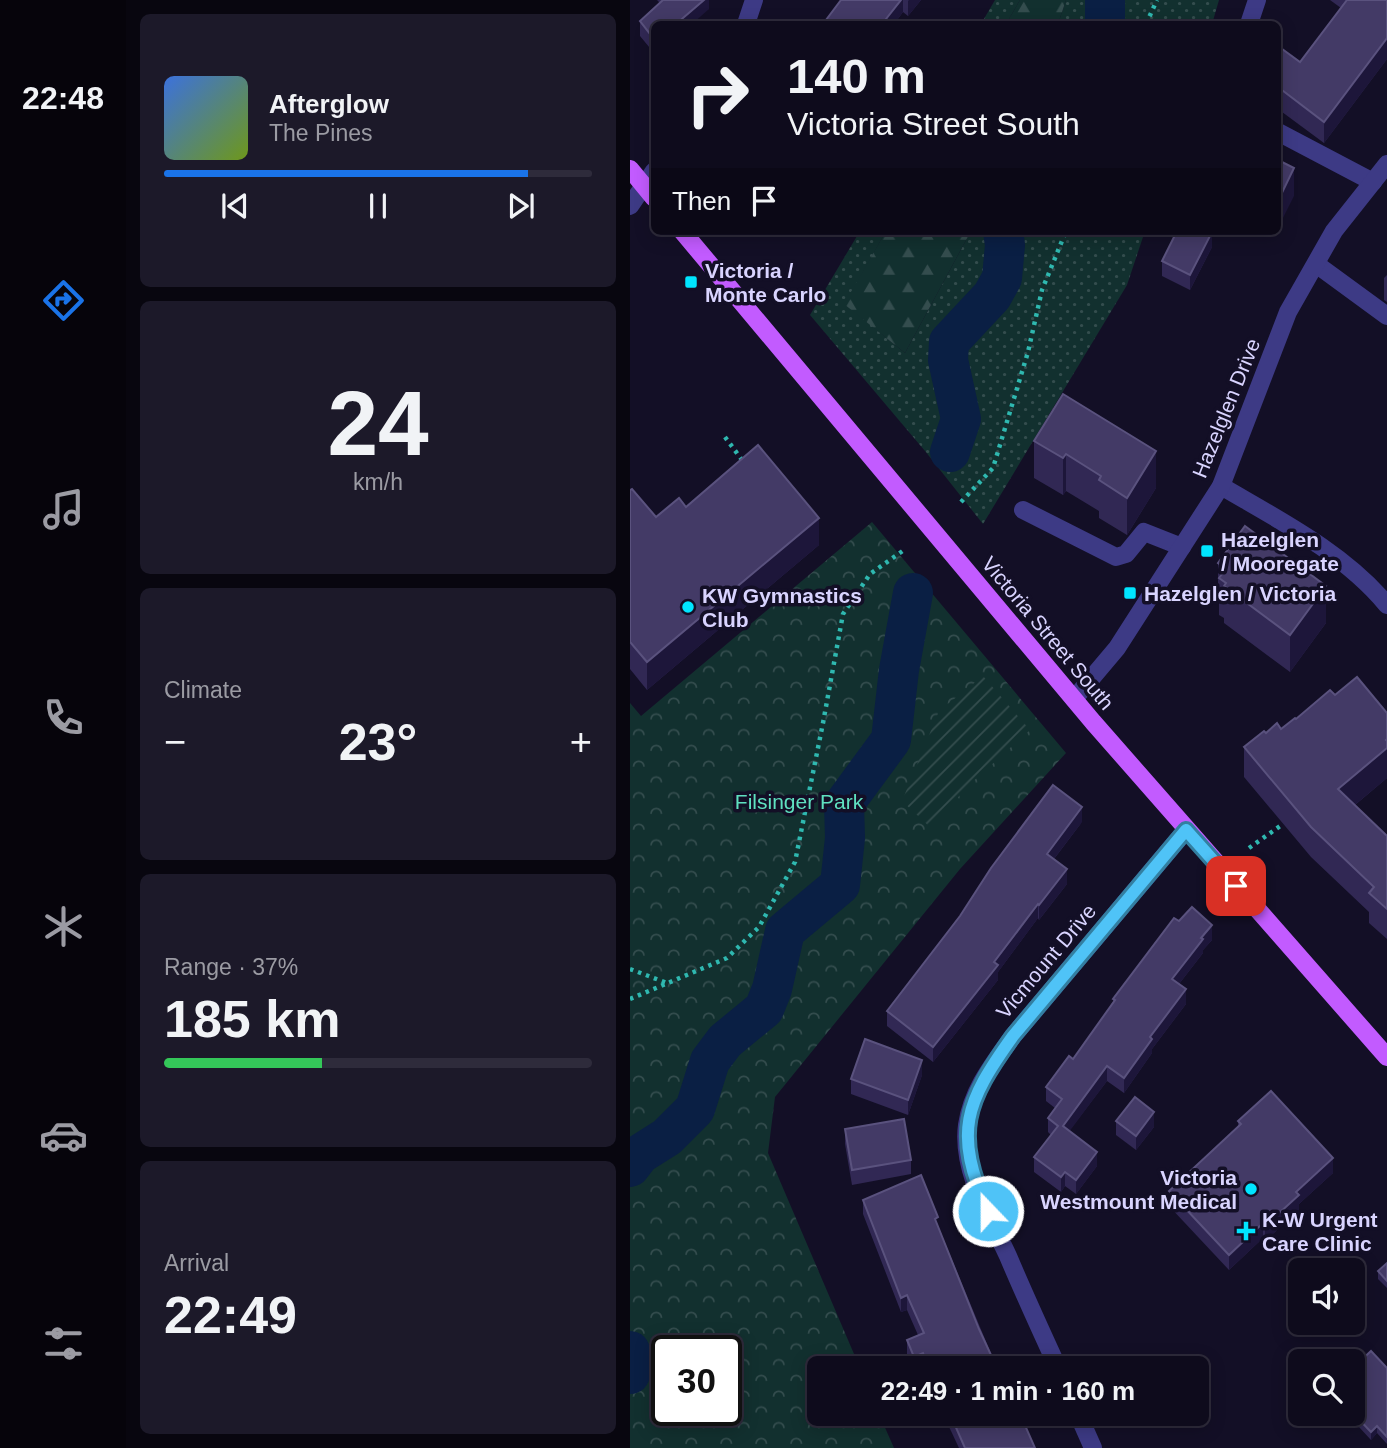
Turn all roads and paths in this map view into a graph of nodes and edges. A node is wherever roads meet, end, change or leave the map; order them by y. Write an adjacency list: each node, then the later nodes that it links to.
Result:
1 (754, 0): 4 (street)
2 (1157, 0): 5 (path)
3 (1257, 0): 6 (street)
4 (747, 21)
5 (1147, 21)
6 (1250, 21)
7 (1281, 134): 10 (street)
8 (1387, 164): 10 (street, Hazelglen Drive)
9 (630, 169): 11 (main road)
10 (1373, 182): 15 (street, Hazelglen Drive)
11 (651, 185): 12 (street)
12 (630, 206)
13 (685, 235): 25 (main road, Victoria Street South)
14 (1064, 235): 20 (path)
15 (1316, 264): 16 (street); 19 (street, Hazelglen Drive)
16 (1387, 316)
17 (725, 437): 18 (path)
18 (746, 466)
19 (1221, 486): 22 (street, Hazelglen Drive); 24 (street)
20 (961, 502)
21 (1023, 510): 22 (street)
22 (1182, 547): 25 (street, Hazelglen Drive)
23 (904, 550): 30 (path)
24 (1387, 605)
25 (1074, 699): 27 (main road, Victoria Street South)
26 (1283, 824): 28 (path)
27 (1186, 830): 32 (main road, Victoria Street South); 33 (street, Vicmount Drive)
28 (1249, 848)
29 (630, 969): 30 (path)
30 (667, 983): 31 (path)
31 (630, 999)
32 (1387, 1057)
33 (1053, 1356)
34 (1083, 1426): 35 (street)
35 (1093, 1448)

